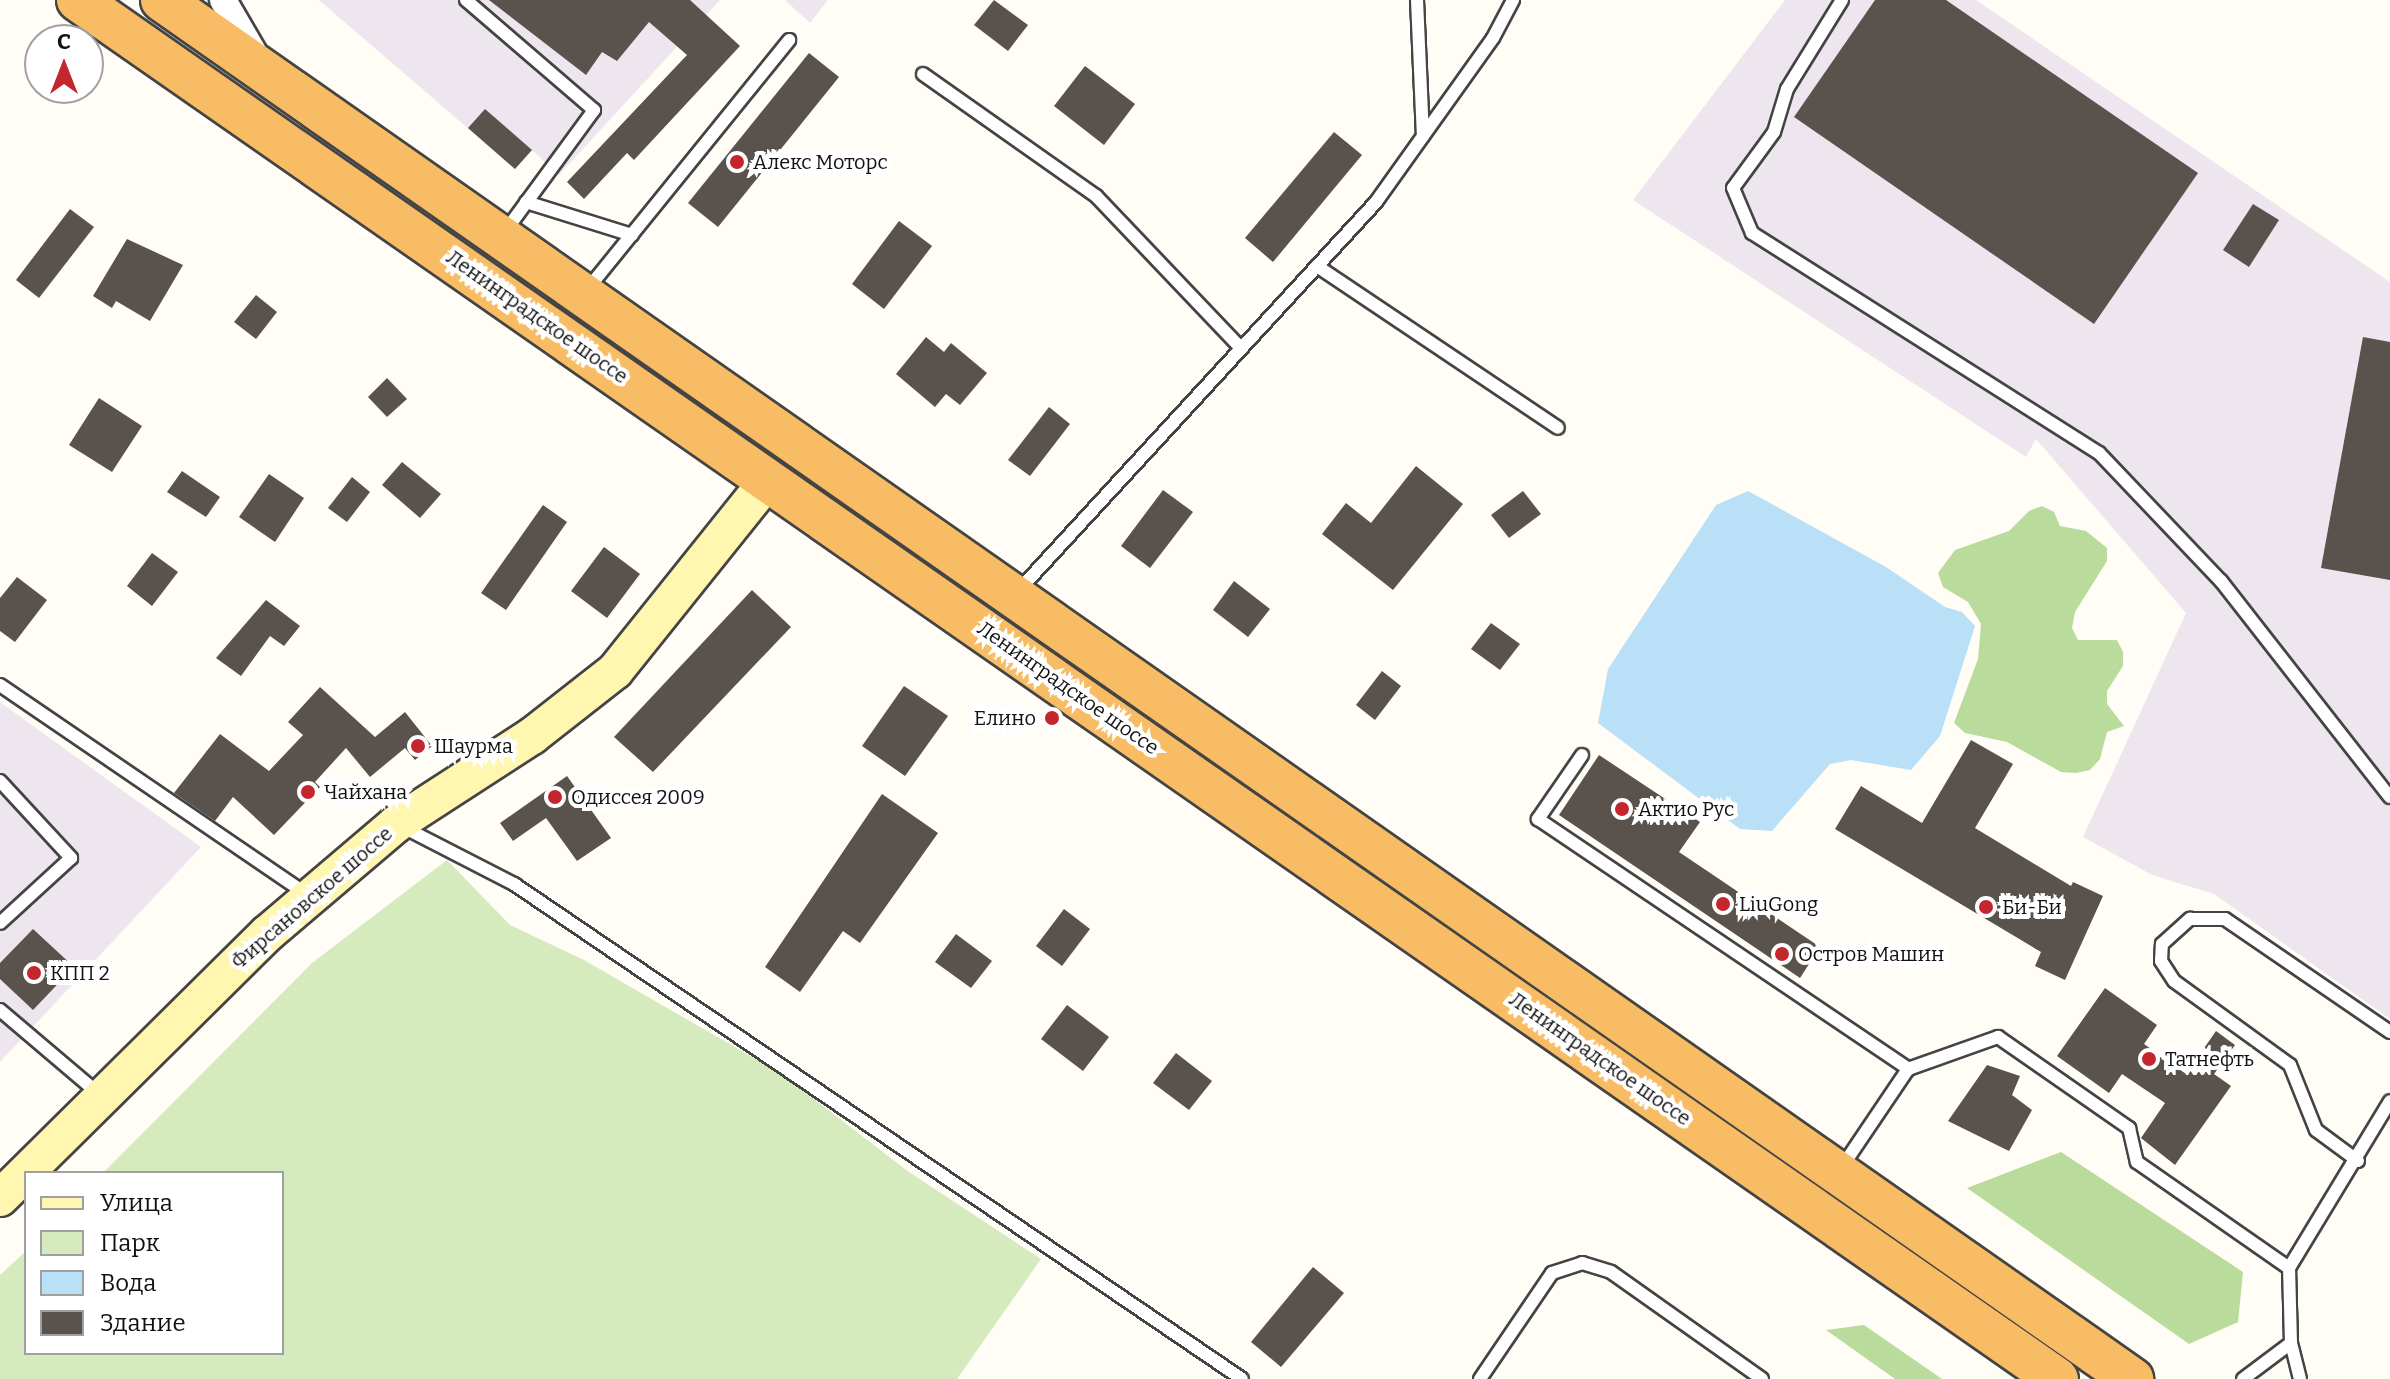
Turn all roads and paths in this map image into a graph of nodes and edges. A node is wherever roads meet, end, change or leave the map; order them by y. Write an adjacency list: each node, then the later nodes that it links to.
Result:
1 (78, 0): 19 (highway, Ленинградское шоссе)
2 (162, 0): 10 (highway)
3 (223, 0): 10 (street)
4 (466, 0): 12 (lane)
5 (1417, 0): 11 (lane)
6 (1513, 0): 11 (lane)
7 (1842, 0): 25 (lane)
8 (789, 40): 13 (lane)
9 (923, 74): 17 (lane)
10 (272, 76): 14 (highway)
11 (1423, 136): 15 (lane)
12 (526, 202): 13 (lane); 14 (lane)
13 (632, 235): 16 (lane)
14 (502, 236): 16 (highway)
15 (1317, 266): 17 (lane); 18 (lane)
16 (584, 294): 20 (highway)
17 (1241, 348): 20 (lane)
18 (1558, 428)
19 (769, 479): 26 (main road, Фирсановское шоссе); 44 (highway, Ленинградское шоссе)
20 (1014, 595): 36 (highway)
21 (0, 685): 27 (lane)
22 (1582, 755): 31 (lane)
23 (2390, 777): 25 (lane)
24 (0, 781): 28 (lane)
25 (2388, 794)
26 (396, 824): 27 (main road, Фирсановское шоссе); 41 (lane)
27 (311, 897): 32 (main road, Фирсановское шоссе)
28 (0, 923)
29 (0, 1010): 32 (lane)
30 (2390, 1032): 34 (lane)
31 (1908, 1069): 36 (lane); 39 (lane)
32 (101, 1096): 35 (main road, Фирсановское шоссе)
33 (2390, 1101): 34 (lane)
34 (2358, 1161): 39 (lane)
35 (27, 1171)
36 (1838, 1173): 45 (highway)
37 (24, 1174): 38 (main road, Фирсановское шоссе)
38 (0, 1198)
39 (2289, 1268): 40 (lane)
40 (2291, 1343): 46 (lane); 47 (lane)
41 (1242, 1379)
42 (1480, 1379): 43 (lane)
43 (1762, 1379)
44 (2057, 1379)
45 (2132, 1379)
46 (2243, 1379)
47 (2300, 1379)

